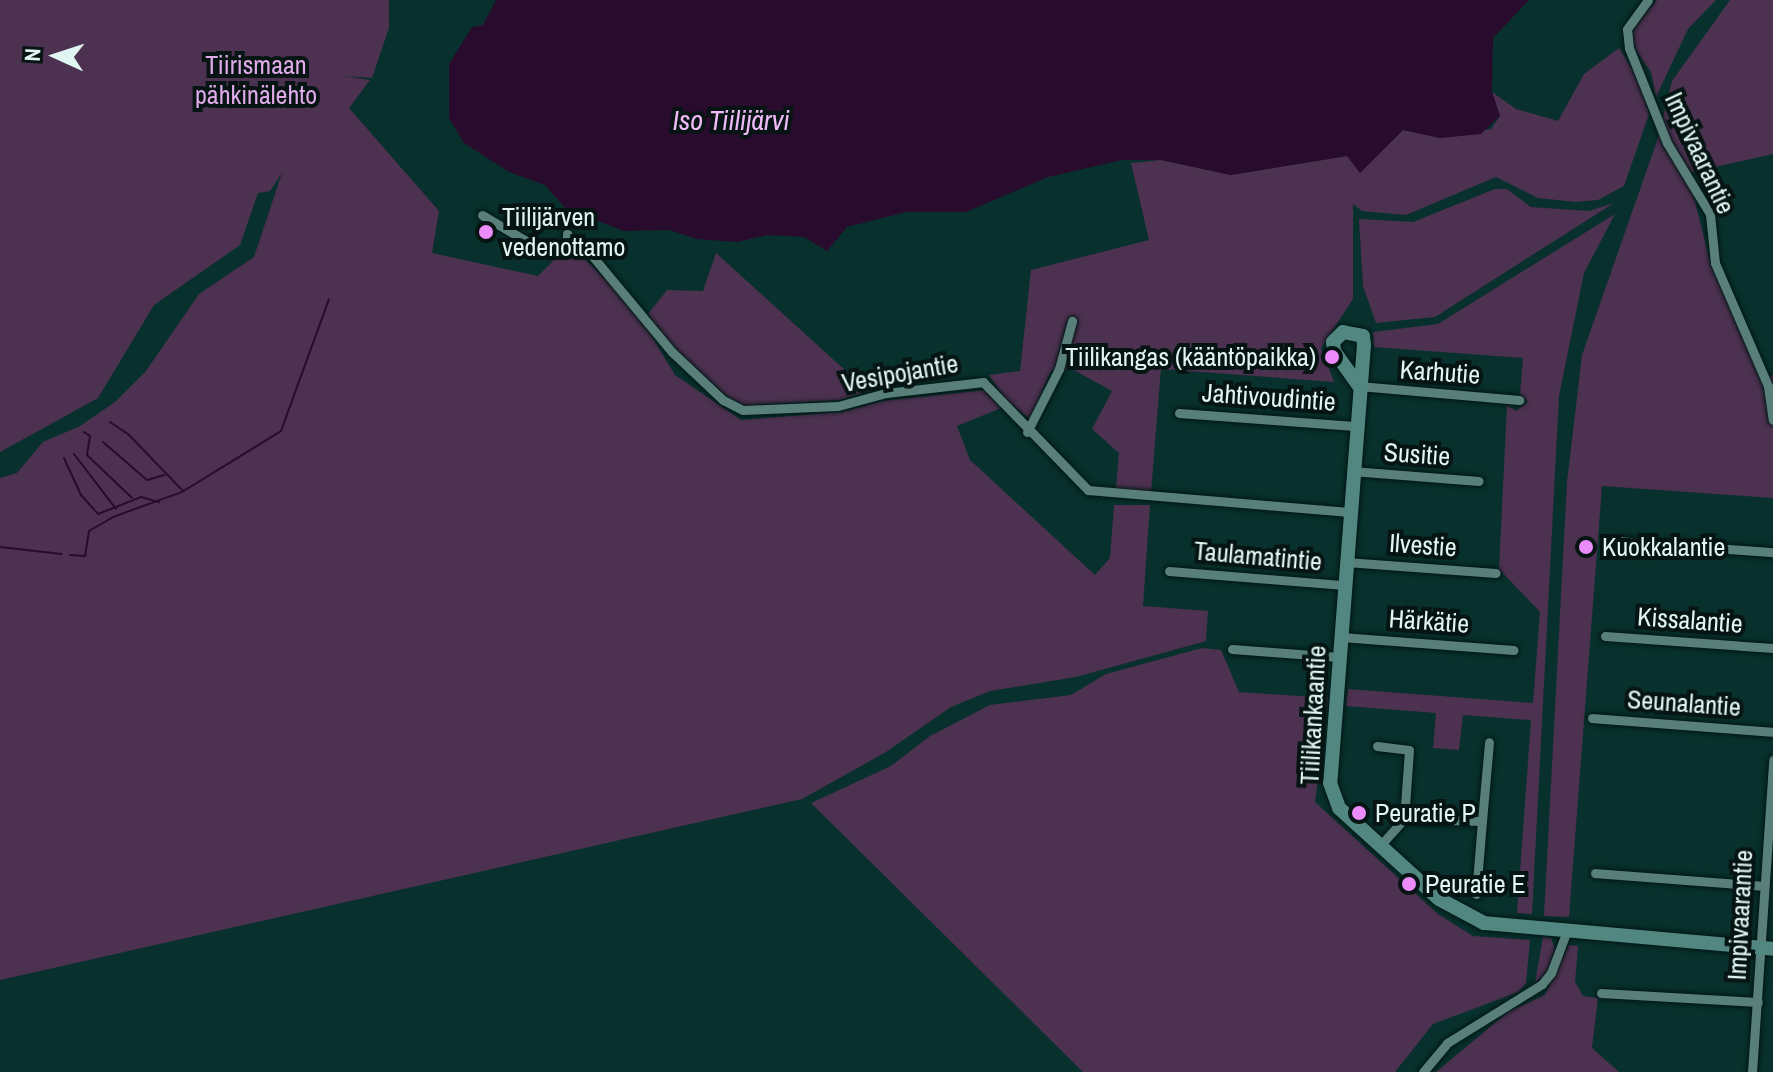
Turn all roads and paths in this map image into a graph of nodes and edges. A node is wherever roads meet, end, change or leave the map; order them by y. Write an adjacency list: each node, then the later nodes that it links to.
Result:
1 (1648, 0): 7 (street, Impivaarantie)
2 (482, 215): 9 (street, Vesipojantie)
3 (1072, 321): 9 (street)
4 (1359, 386): 5 (street, Karhutie); 8 (street, Tiilikankaantie)
5 (1519, 400)
6 (1179, 413): 8 (street, Jahtivoudintie)
7 (1773, 420)
8 (1355, 426): 10 (street, Tiilikankaantie)
9 (1027, 432): 12 (street, Vesipojantie)
10 (1352, 471): 11 (street, Susitie); 12 (street, Tiilikankaantie)
11 (1479, 481)
12 (1349, 512): 15 (street, Tiilikankaantie)
13 (1618, 541): 14 (street)
14 (1773, 552)
15 (1346, 562): 17 (street, Ilvestie); 18 (street, Tiilikankaantie)
16 (1169, 571): 18 (street, Taulamatintie)
17 (1496, 573)
18 (1344, 585): 20 (street, Tiilikankaantie)
19 (1605, 636): 21 (street, Kissalantie)
20 (1341, 637): 23 (street, Härkätie); 24 (street, Tiilikankaantie)
21 (1773, 648)
22 (1232, 649): 24 (street)
23 (1514, 650)
24 (1339, 657): 33 (street, Tiilikankaantie)
25 (1592, 718): 26 (street, Seunalantie)
26 (1773, 732)
27 (1489, 742): 32 (street)
28 (1377, 746): 31 (street)
29 (1773, 760): 30 (street, Impivaarantie)
30 (1771, 802): 35 (street, Impivaarantie)
31 (1404, 819): 32 (street); 33 (street)
32 (1482, 821): 36 (street)
33 (1380, 846): 37 (street, Tiilikankaantie)
34 (1595, 873): 35 (street)
35 (1763, 886): 38 (street, Impivaarantie)
36 (1476, 894)
37 (1566, 933): 38 (street, Tiilikankaantie); 41 (street)
38 (1766, 948): 40 (street, Impivaarantie)
39 (1601, 993): 40 (street)
40 (1758, 1002): 42 (street, Impivaarantie)
41 (1423, 1072)
42 (1752, 1072)

